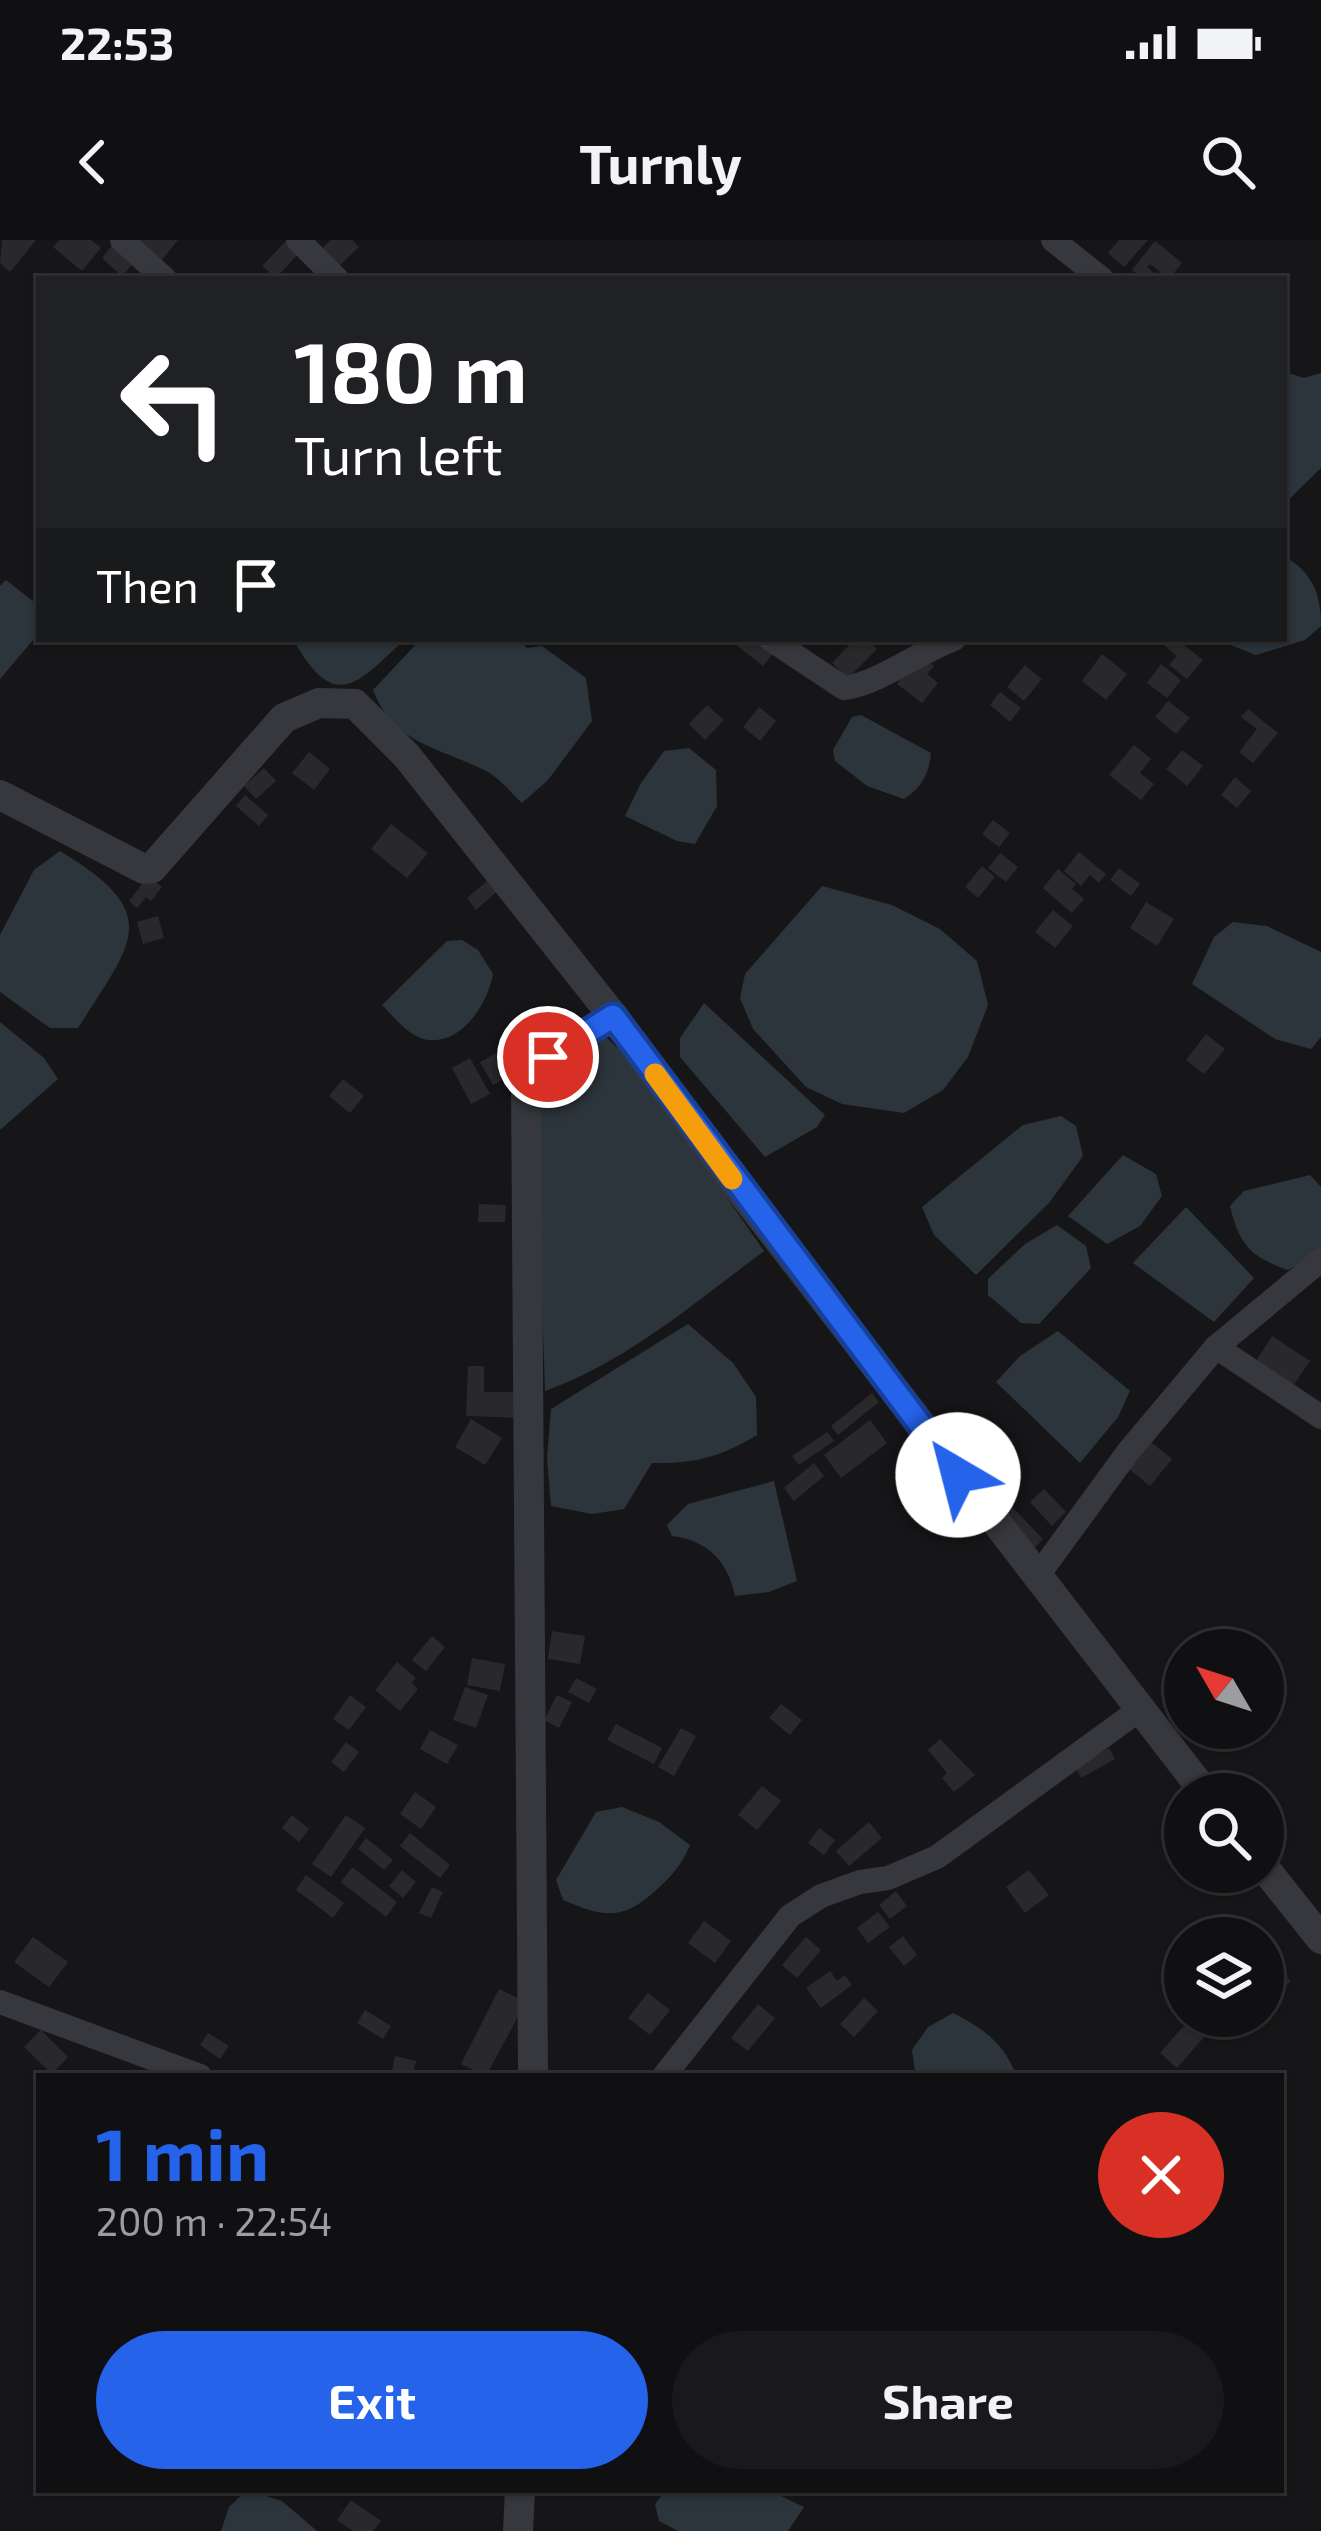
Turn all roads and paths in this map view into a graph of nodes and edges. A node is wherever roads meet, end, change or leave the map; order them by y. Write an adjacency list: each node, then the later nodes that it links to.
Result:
1 (122, 240): 4 (street)
2 (298, 240): 5 (street)
3 (1053, 240): 6 (street)
4 (161, 276)
5 (334, 276)
6 (1098, 276)
7 (775, 642): 8 (street)
8 (946, 642)
9 (0, 795): 10 (street)
10 (613, 1016): 14 (street); 21 (street)
11 (1321, 1260): 12 (street)
12 (1216, 1347): 13 (street); 14 (street)
13 (1321, 1417)
14 (1036, 1578): 15 (street)
15 (1139, 1710): 16 (street); 22 (street)
16 (1189, 1773)
17 (1284, 1892): 18 (street)
18 (1321, 1939)
19 (0, 2002): 20 (street)
20 (192, 2073)
21 (533, 2073)
22 (666, 2073)
23 (520, 2493): 24 (street)
24 (518, 2531)

